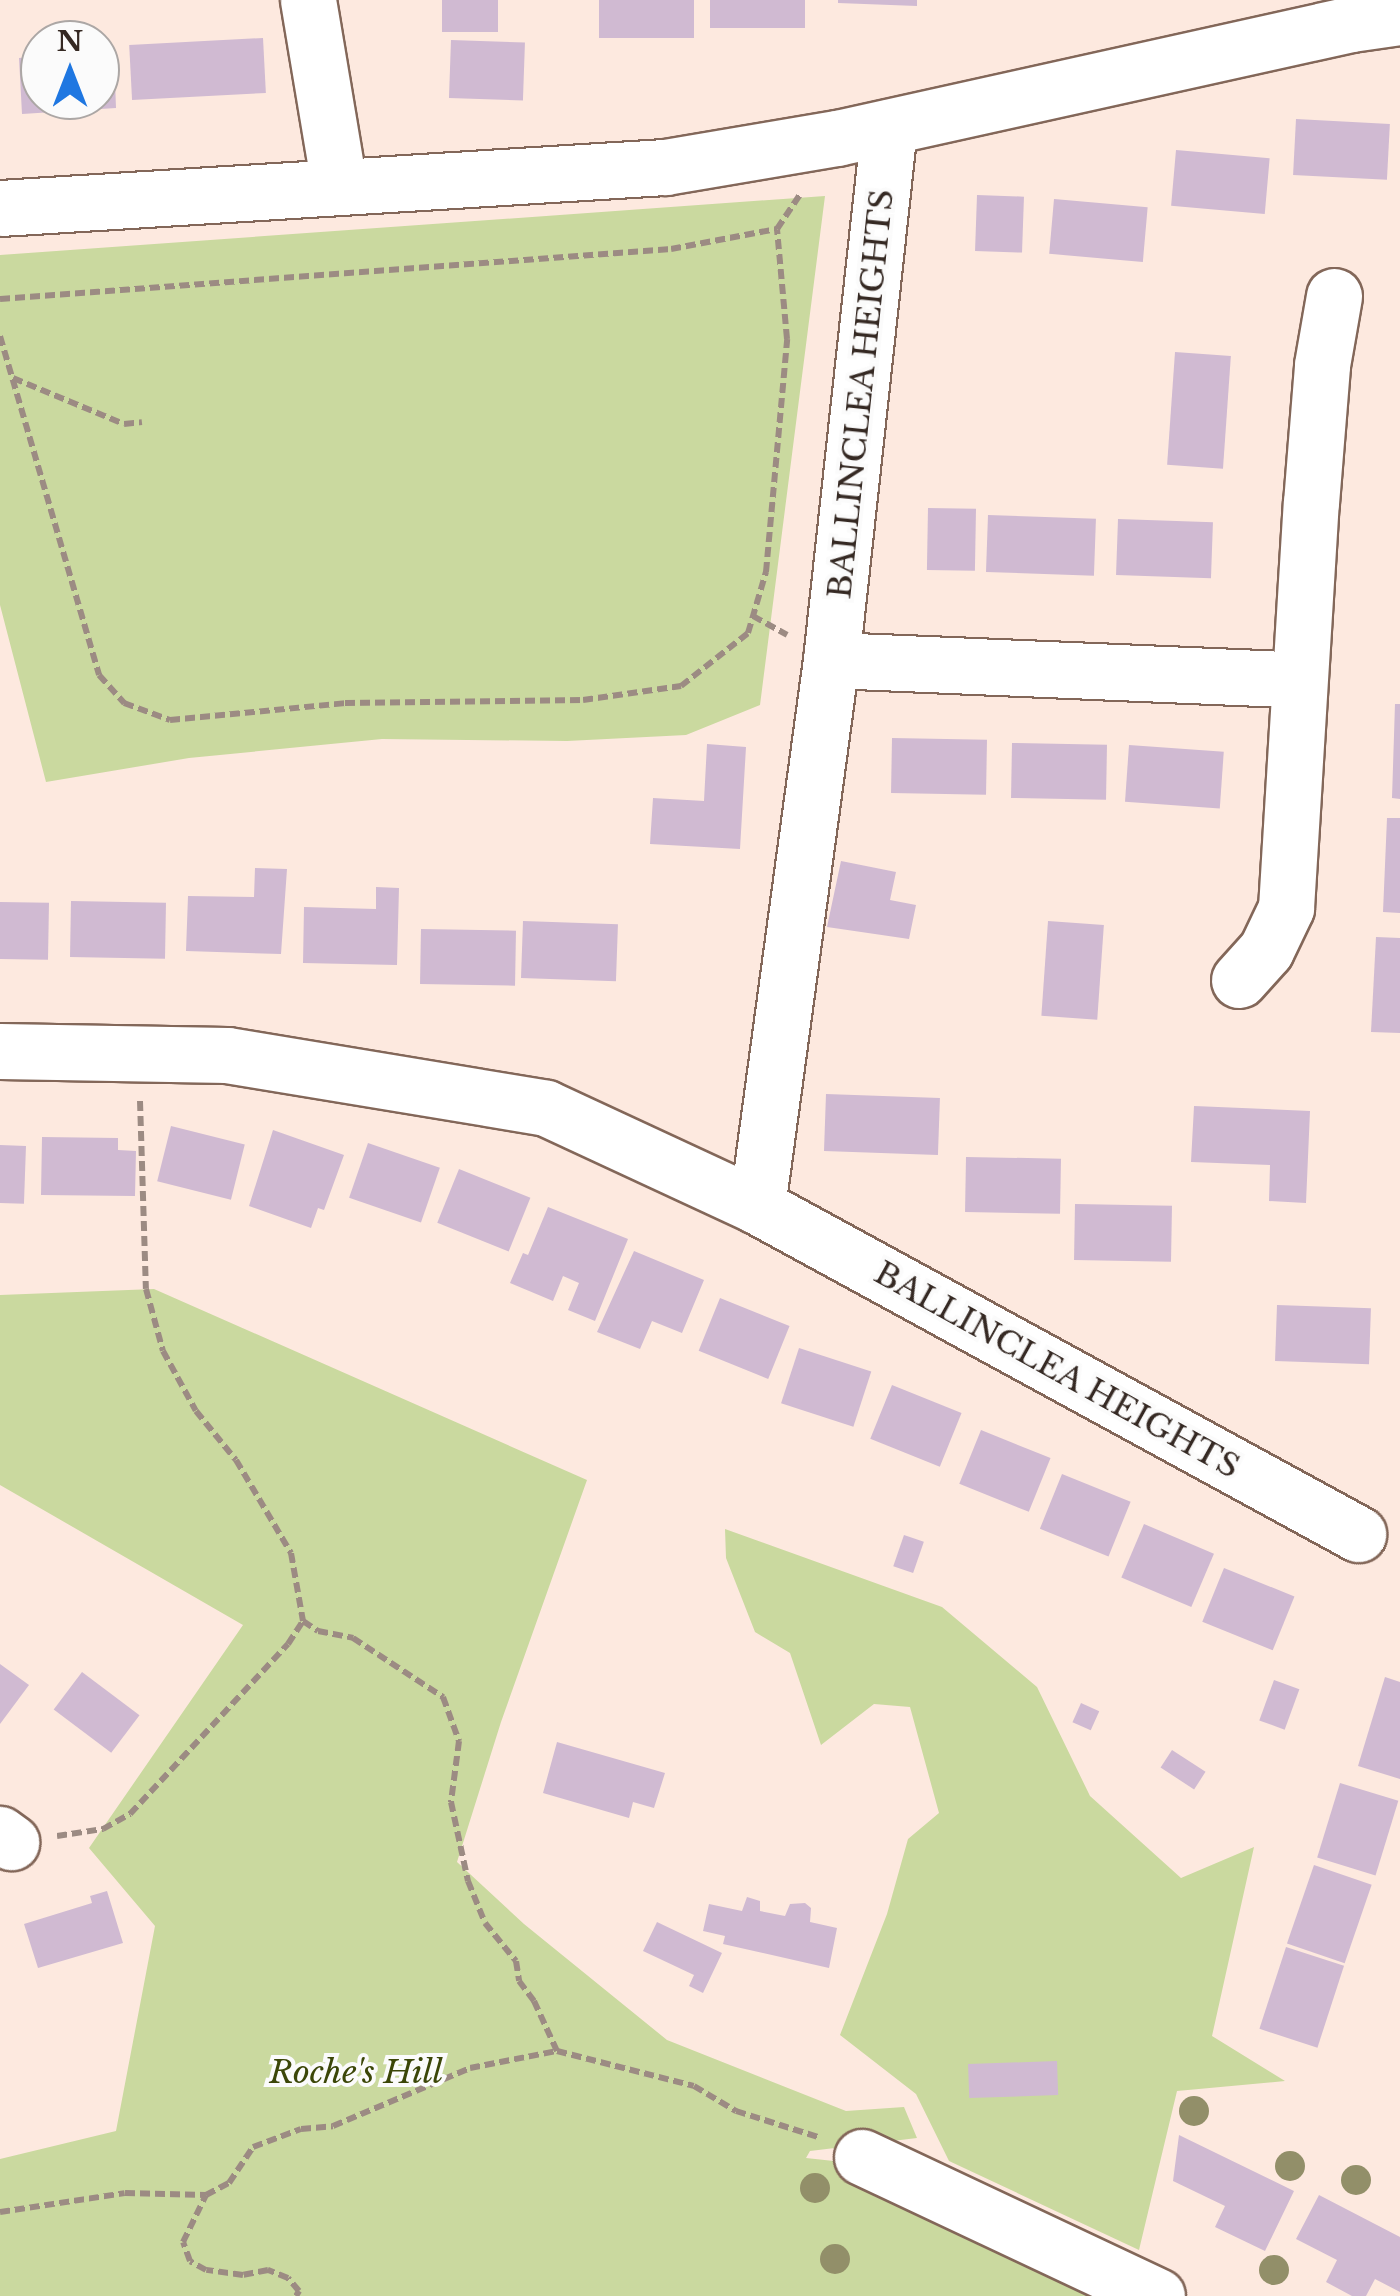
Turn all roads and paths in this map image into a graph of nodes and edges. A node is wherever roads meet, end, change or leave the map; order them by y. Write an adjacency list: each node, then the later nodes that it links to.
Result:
1 (308, 0): 4 (street)
2 (1400, 17): 3 (street)
3 (864, 133): 4 (street); 6 (path); 12 (street, BALLINCLEA HEIGHTS)
4 (339, 186): 5 (street)
5 (0, 208)
6 (776, 229): 8 (path); 10 (path)
7 (1334, 296): 13 (street)
8 (0, 299)
9 (0, 336): 10 (path)
10 (12, 378): 11 (path)
11 (142, 422)
12 (831, 660): 13 (street); 17 (street, BALLINCLEA HEIGHTS)
13 (1298, 680): 14 (street)
14 (1239, 980)
15 (136, 1050): 16 (street, BALLINCLEA HEIGHTS); 17 (street, BALLINCLEA HEIGHTS); 19 (path)
16 (0, 1051)
17 (756, 1206): 18 (street, BALLINCLEA HEIGHTS)
18 (1358, 1534)
19 (304, 1621): 20 (path); 21 (path)
20 (6, 1838)
21 (557, 2051): 22 (path); 23 (path)
22 (862, 2156): 26 (street)
23 (206, 2195): 24 (path); 25 (path)
24 (0, 2212)
25 (296, 2296)
26 (1157, 2296)

